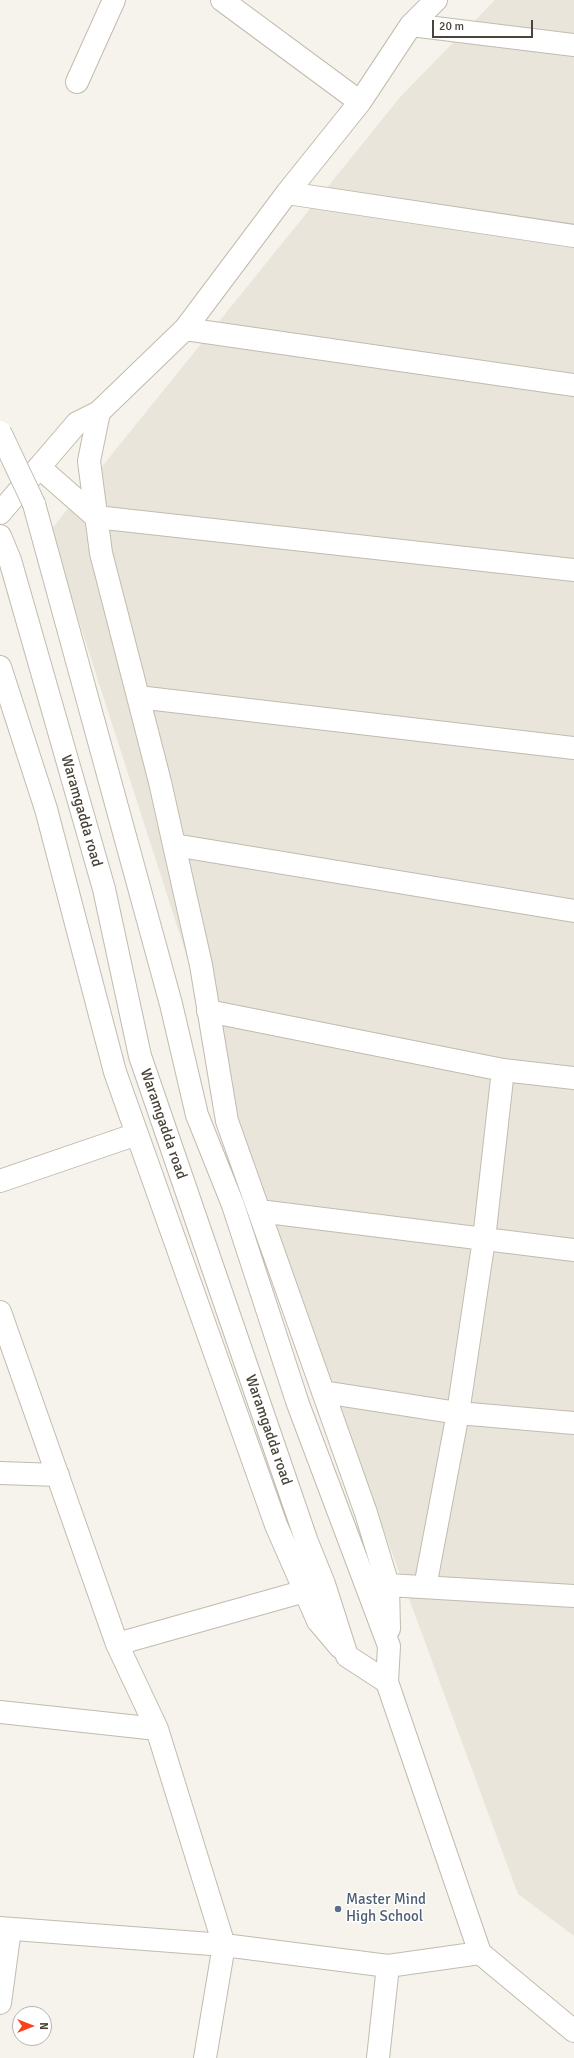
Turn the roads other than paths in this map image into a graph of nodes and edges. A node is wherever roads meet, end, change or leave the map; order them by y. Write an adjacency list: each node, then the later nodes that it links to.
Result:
1 (114, 0): 6 (street)
2 (222, 0): 7 (street)
3 (436, 0): 4 (street)
4 (411, 24): 5 (street); 7 (street)
5 (574, 45)
6 (77, 82)
7 (360, 102): 8 (street)
8 (287, 193): 9 (street); 10 (street)
9 (574, 236)
10 (184, 329): 11 (street); 12 (street)
11 (574, 385)
12 (99, 412): 14 (street); 16 (street)
13 (0, 432): 43 (street, bridge)
14 (39, 467): 15 (street); 16 (street)
15 (0, 513)
16 (96, 517): 18 (street); 20 (street)
17 (0, 536): 40 (street, Waramgadda road)
18 (574, 570)
19 (0, 667): 27 (street)
20 (138, 697): 21 (street); 22 (street)
21 (574, 748)
22 (174, 845): 23 (street); 24 (street)
23 (574, 911)
24 (208, 1011): 25 (street); 29 (street)
25 (503, 1070): 26 (street); 30 (street)
26 (574, 1078)
27 (137, 1134): 28 (street); 40 (street)
28 (0, 1181)
29 (259, 1211): 30 (street); 33 (street)
30 (484, 1239): 31 (street); 34 (street)
31 (574, 1250)
32 (0, 1312): 37 (street)
33 (323, 1392): 34 (street); 38 (street)
34 (458, 1413): 35 (street); 39 (street)
35 (574, 1423)
36 (0, 1473): 37 (street)
37 (58, 1475): 42 (street)
38 (388, 1585): 39 (street); 43 (street)
39 (425, 1587): 41 (street)
40 (314, 1588): 42 (street); 44 (street)
41 (574, 1596)
42 (117, 1644): 46 (street)
43 (389, 1646): 44 (street)
44 (387, 1682): 49 (street)
45 (0, 1712): 46 (street)
46 (157, 1729): 48 (street)
47 (5, 1929): 48 (street); 51 (street)
48 (224, 1944): 50 (street); 53 (street)
49 (480, 1953): 50 (street); 52 (street)
50 (388, 1966): 54 (street)
51 (0, 2003)
52 (574, 2031)
53 (205, 2058)
54 (378, 2058)

